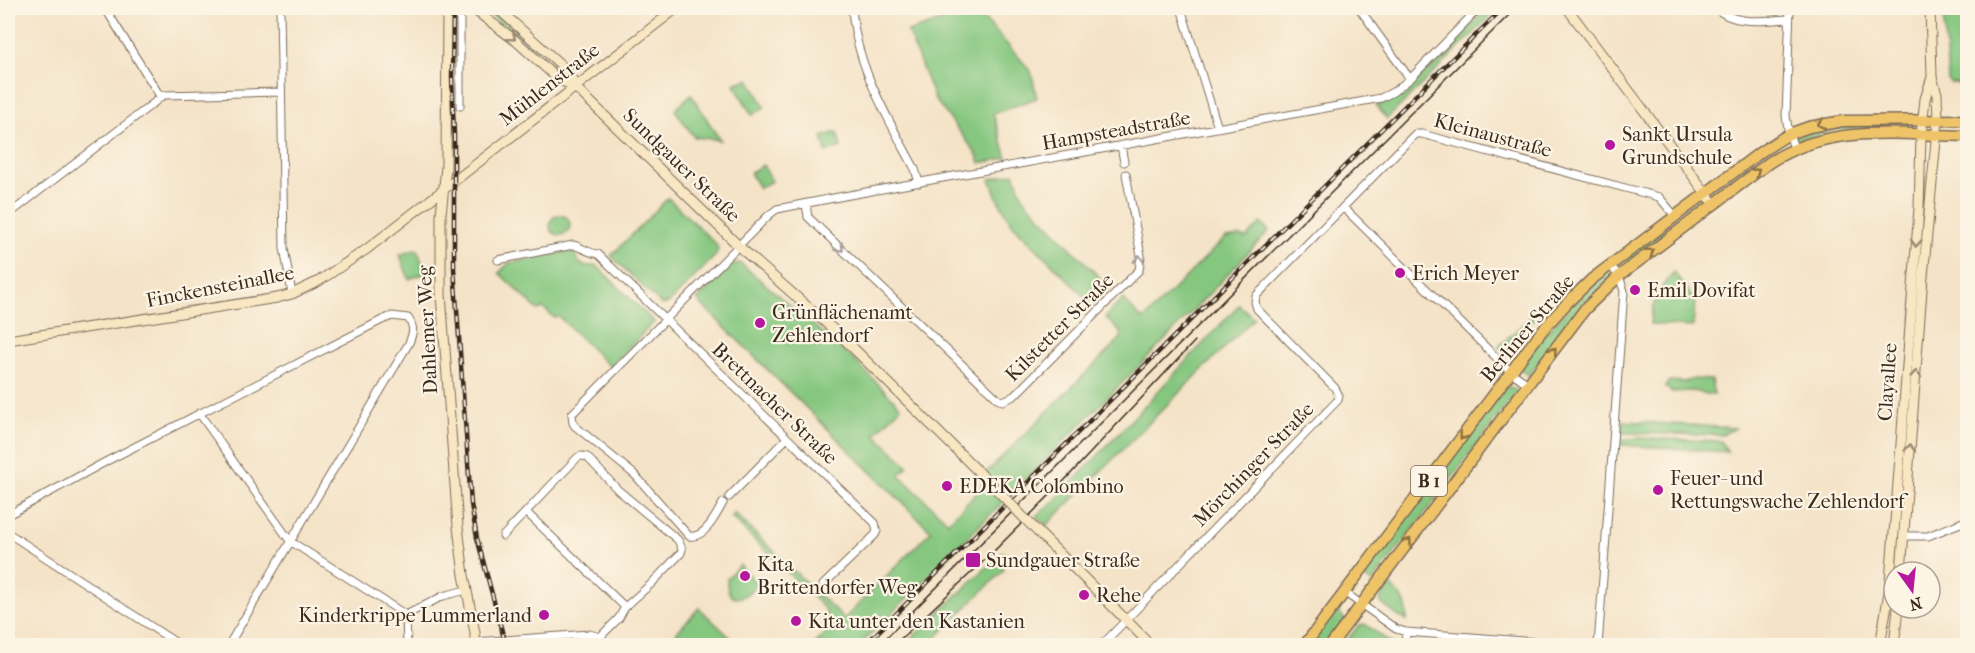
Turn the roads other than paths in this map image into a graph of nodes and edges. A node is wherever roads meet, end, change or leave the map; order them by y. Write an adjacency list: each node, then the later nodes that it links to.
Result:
1 (105, 8): 20 (street)
2 (279, 8): 19 (street)
3 (472, 8): 18 (street, Sundgauer Straße, one-way to 18)
4 (496, 8): 18 (street, Sundgauer Straße)
5 (677, 8): 18 (street, Mühlenstraße)
6 (852, 8): 34 (street)
7 (1181, 8): 25 (street)
8 (1359, 8): 17 (street)
9 (1479, 8): 17 (street, Hampsteadstraße)
10 (1568, 8): 36 (street)
11 (1716, 8): 15 (street)
12 (1790, 8): 15 (street)
13 (1930, 8): 16 (street)
14 (447, 9): 21 (street, Dahlemer Weg); 35 (street, Dahlemer Weg)
15 (1789, 19): 26 (street)
16 (1932, 77): 22 (street, Clayallee); 23 (street, Clayallee)
17 (1410, 79): 25 (street, Hampsteadstraße)
18 (575, 87): 35 (street, Mühlenstraße); 42 (street, Sundgauer Straße)
19 (281, 92): 20 (street); 46 (street)
20 (160, 96): 40 (street)
21 (460, 106)
22 (1922, 120): 23 (main road, B 1); 26 (main road, Berliner Straße / B 1, one-way to 26); 27 (street, Clayallee)
23 (1938, 120): 24 (main road, B 1); 28 (street, Clayallee)
24 (1968, 120)
25 (1218, 128): 30 (street, Hampsteadstraße)
26 (1789, 134): 31 (street); 36 (main road, Berliner Straße / B 1)
27 (1921, 136): 28 (main road, B 1); 31 (main road, Berliner Straße / B 1); 86 (street, Clayallee, one-way to 86)
28 (1937, 136): 29 (main road, B 1); 61 (street, Clayallee, one-way to 28)
29 (1968, 136)
30 (1121, 146): 32 (street); 34 (street, Hampsteadstraße)
31 (1794, 148): 38 (main road, Berliner Straße / B 1, one-way to 31)
32 (1124, 162)
33 (1126, 174): 37 (street, Kilstetter Straße, one-way to 33)
34 (919, 183): 37 (street, Hampsteadstraße)
35 (444, 189): 46 (street, Finckensteinallee); 65 (street, Dahlemer Weg)
36 (1706, 193): 38 (street); 41 (main road, Berliner Straße / B 1)
37 (806, 204): 42 (street, Hampsteadstraße)
38 (1714, 204): 45 (main road, Berliner Straße / B 1, one-way to 38)
39 (1343, 207): 41 (street, Kleinaustraße); 47 (street, Kleinaustraße); 50 (street)
40 (8, 215)
41 (1675, 216): 44 (main road, Berliner Straße / B 1)
42 (738, 245): 48 (street, Hampsteadstraße); 71 (street, Sundgauer Straße, bridge)
43 (498, 260): 48 (street, Brettnacher Straße)
44 (1610, 265): 45 (street); 50 (main road, Berliner Straße / B 1)
45 (1618, 276): 51 (main road, Berliner Straße / B 1, one-way to 45); 85 (street)
46 (292, 294): 49 (street, Finckensteinallee)
47 (1255, 302): 71 (street, Mörchinger Straße)
48 (665, 320): 53 (street, Brettnacher Straße); 55 (street, Hampsteadstraße)
49 (8, 340)
50 (1511, 372): 51 (street); 66 (main road, Berliner Straße / B 1, one-way to 66)
51 (1528, 384): 67 (main road, Berliner Straße / B 1, one-way to 51)
52 (199, 413): 57 (street); 62 (street); 62 (street)
53 (787, 438): 54 (street); 64 (street, Brettnacher Straße)
54 (729, 497)
55 (723, 503)
56 (526, 512): 60 (street); 68 (street); 68 (street)
57 (8, 515)
58 (1968, 520): 61 (street)
59 (8, 533): 75 (street)
60 (503, 536)
61 (1904, 536): 63 (street, Clayallee)
62 (290, 541): 69 (street); 76 (street)
63 (1902, 560)
64 (823, 585)
65 (466, 590): 69 (street); 74 (street, Dahlemer Weg)
66 (1344, 592): 67 (street); 81 (main road, Berliner Straße / B 1)
67 (1361, 604): 72 (street); 82 (main road, Berliner Straße / B 1)
68 (625, 607): 73 (street)
69 (406, 615): 77 (street)
70 (1897, 620): 87 (street)
71 (1127, 621): 79 (street, Mörchinger Straße); 80 (street, Sundgauer Straße)
72 (1406, 632): 83 (street); 84 (street)
73 (600, 637): 74 (street); 78 (street)
74 (476, 644)
75 (181, 645)
76 (228, 645)
77 (407, 645)
78 (608, 645)
79 (1101, 645)
80 (1152, 645)
81 (1304, 645)
82 (1330, 645)
83 (1405, 645)
84 (1589, 645)
85 (1598, 645)
86 (1880, 645)
87 (1894, 645)

